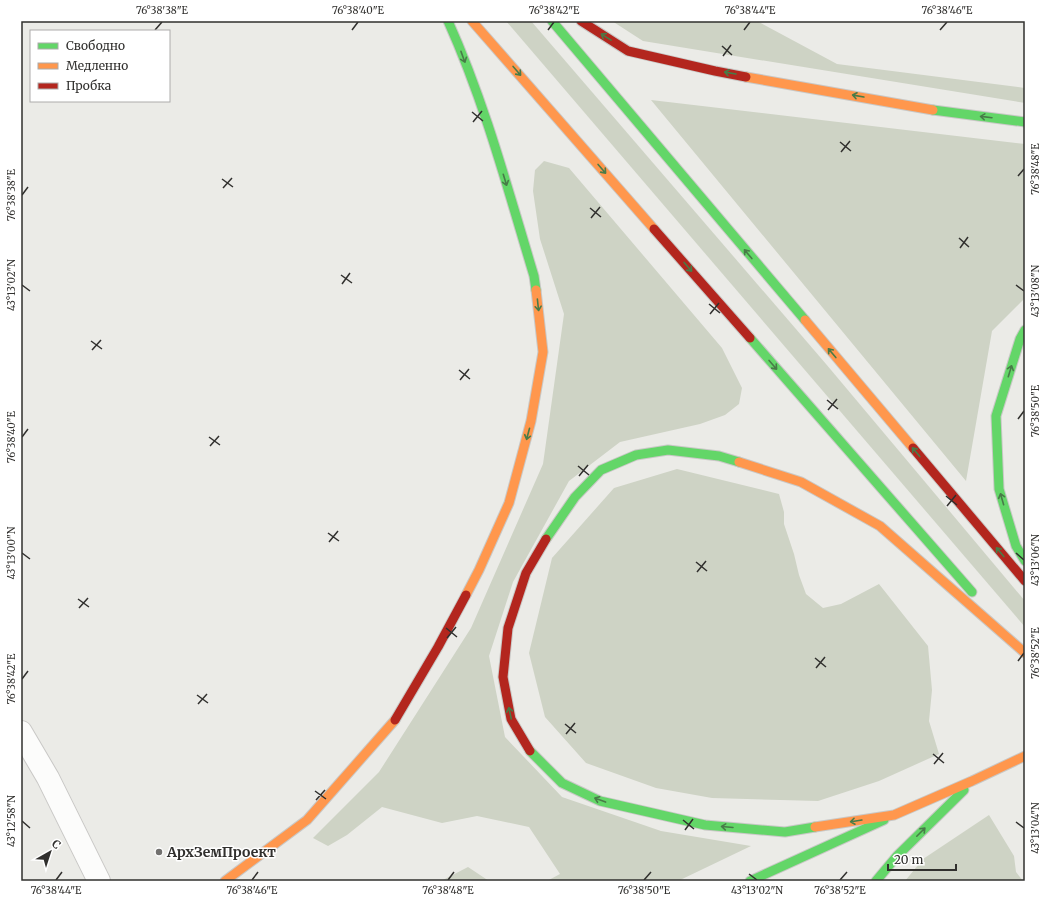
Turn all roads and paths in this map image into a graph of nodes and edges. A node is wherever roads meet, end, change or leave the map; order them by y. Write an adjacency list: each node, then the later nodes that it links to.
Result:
1 (448, 21): 15 (main road, one-way to 15)
2 (472, 21): 9 (main road, one-way to 9)
3 (552, 21): 8 (main road, one-way to 3)
4 (581, 21): 5 (main road, one-way to 4)
5 (1025, 122)
6 (1025, 330): 7 (main road, one-way to 6)
7 (1025, 561)
8 (1025, 581)
9 (1025, 653): 13 (main road, one-way to 9)
10 (21, 732): 14 (street)
11 (1025, 756): 12 (main road)
12 (972, 781): 13 (main road); 17 (main road, one-way to 12)
13 (894, 815): 16 (main road)
14 (99, 881)
15 (225, 881)
16 (750, 881)
17 (876, 881)

